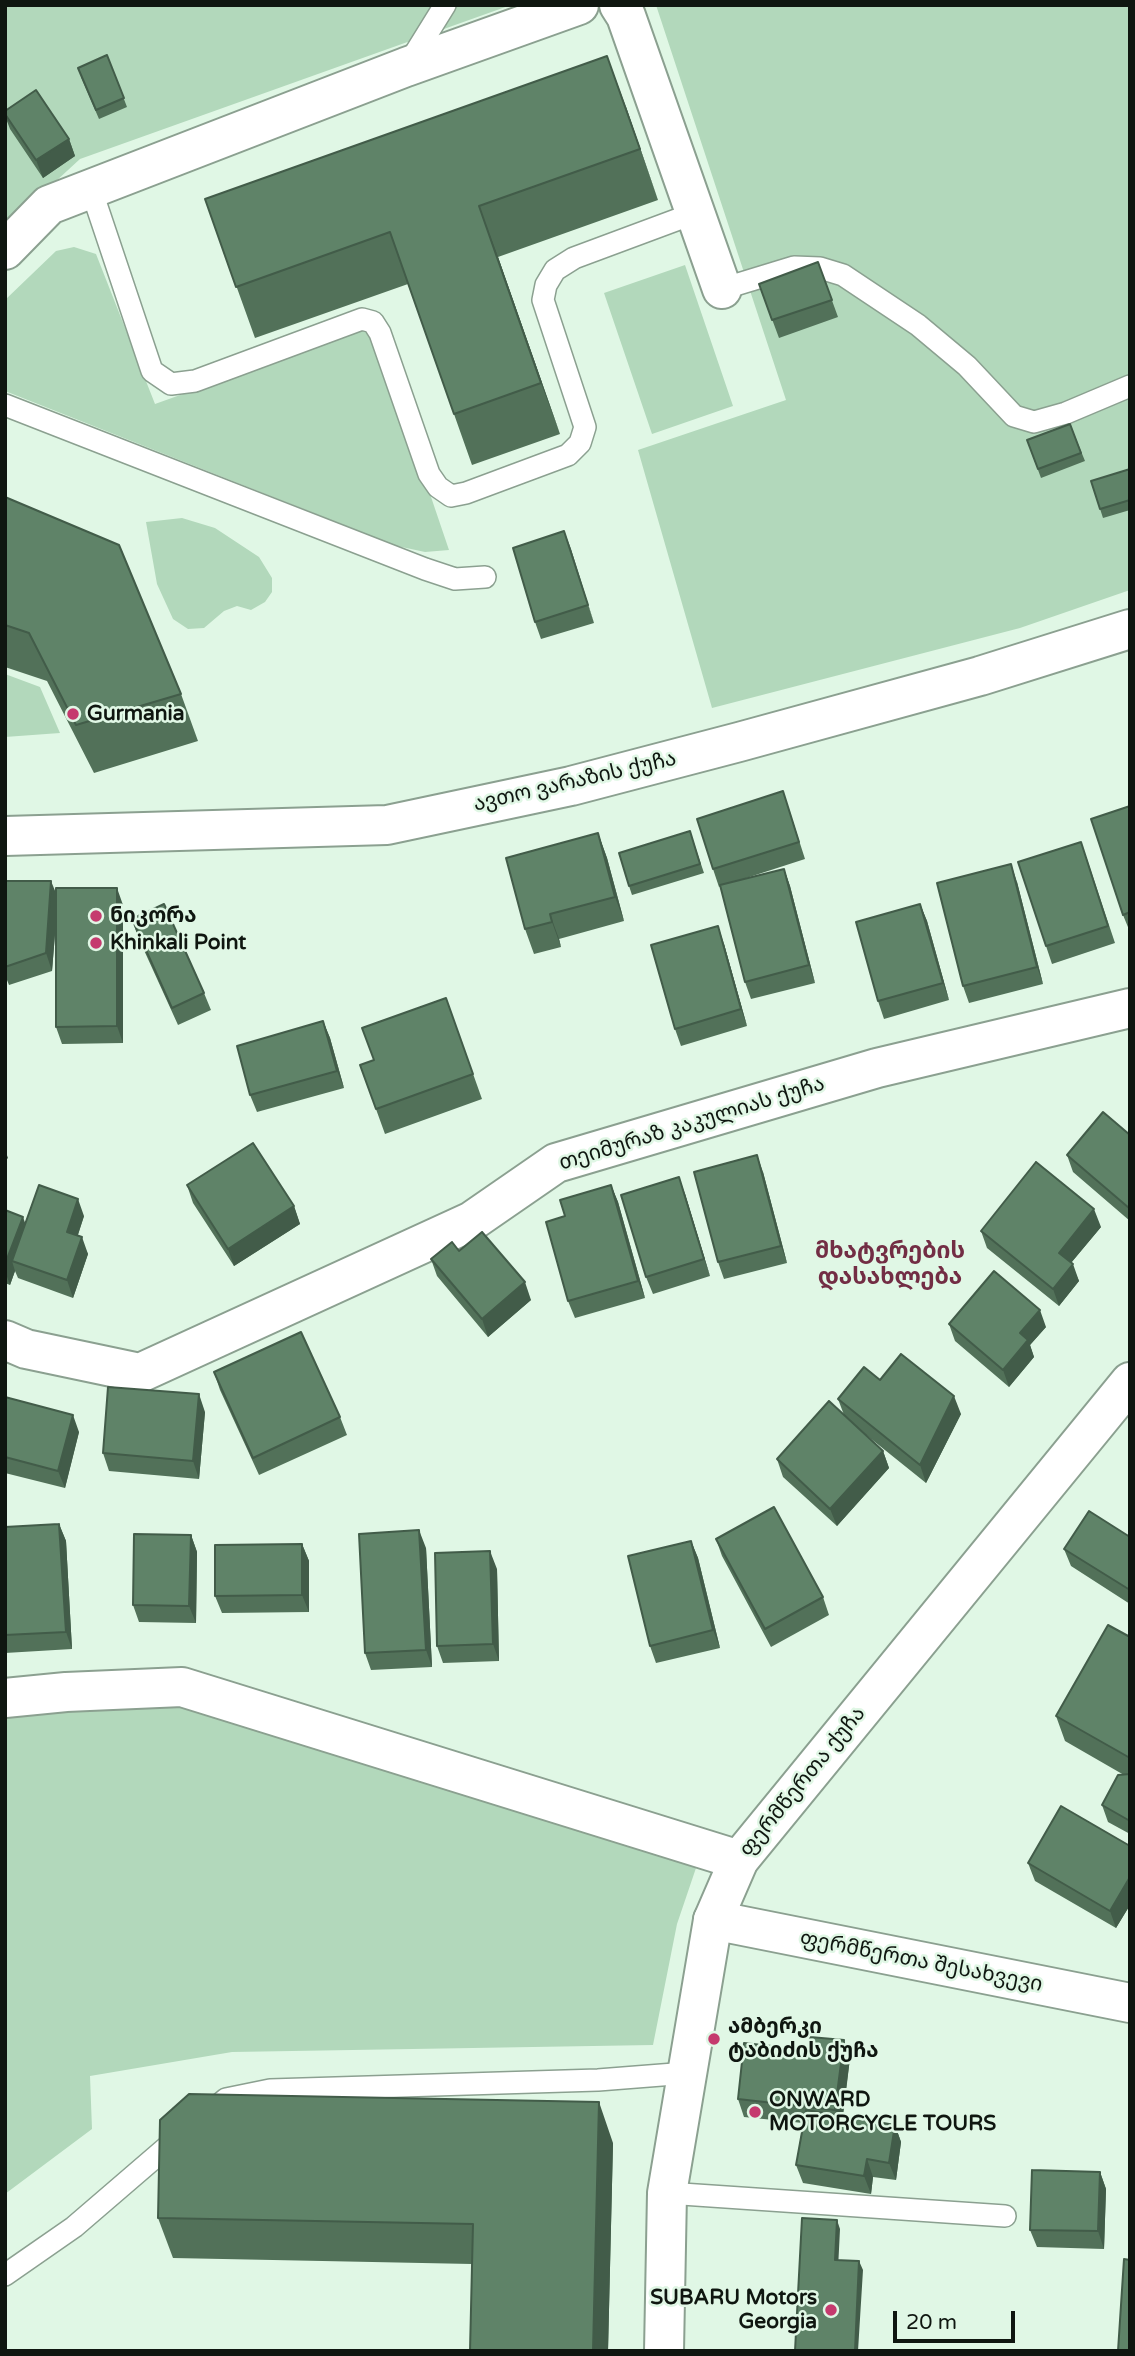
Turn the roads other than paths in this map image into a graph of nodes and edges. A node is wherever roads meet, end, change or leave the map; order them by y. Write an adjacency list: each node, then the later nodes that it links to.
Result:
1 (445, 5): 4 (lane)
2 (579, 5): 4 (street)
3 (619, 5): 6 (street)
4 (406, 68): 5 (street)
5 (92, 189): 6 (lane); 7 (street)
6 (695, 213): 8 (street)
7 (5, 250)
8 (722, 289): 9 (lane)
9 (1130, 386)
10 (5, 405): 11 (lane)
11 (485, 577)
12 (1130, 629): 13 (street, ავთო ვარაზის ქუჩა)
13 (5, 836)
14 (1130, 1008): 15 (street, თეიმურაზ კაკულიას ქუჩა)
15 (5, 1340)
16 (1130, 1382): 18 (street, ფერმწერთა ქუჩა)
17 (5, 1698): 18 (street)
18 (739, 1860): 19 (street, ფერმწერთა ქუჩა)
19 (713, 1920): 20 (street, ფერმწერთა შესახვევი); 21 (street, ფერმწერთა ქუჩა)
20 (1130, 2003)
21 (687, 2073): 22 (street, ფერმწერთა ქუჩა); 24 (lane)
22 (667, 2193): 23 (lane); 25 (street, ფერმწერთა ქუჩა)
23 (1005, 2216)
24 (5, 2275)
25 (664, 2351)

